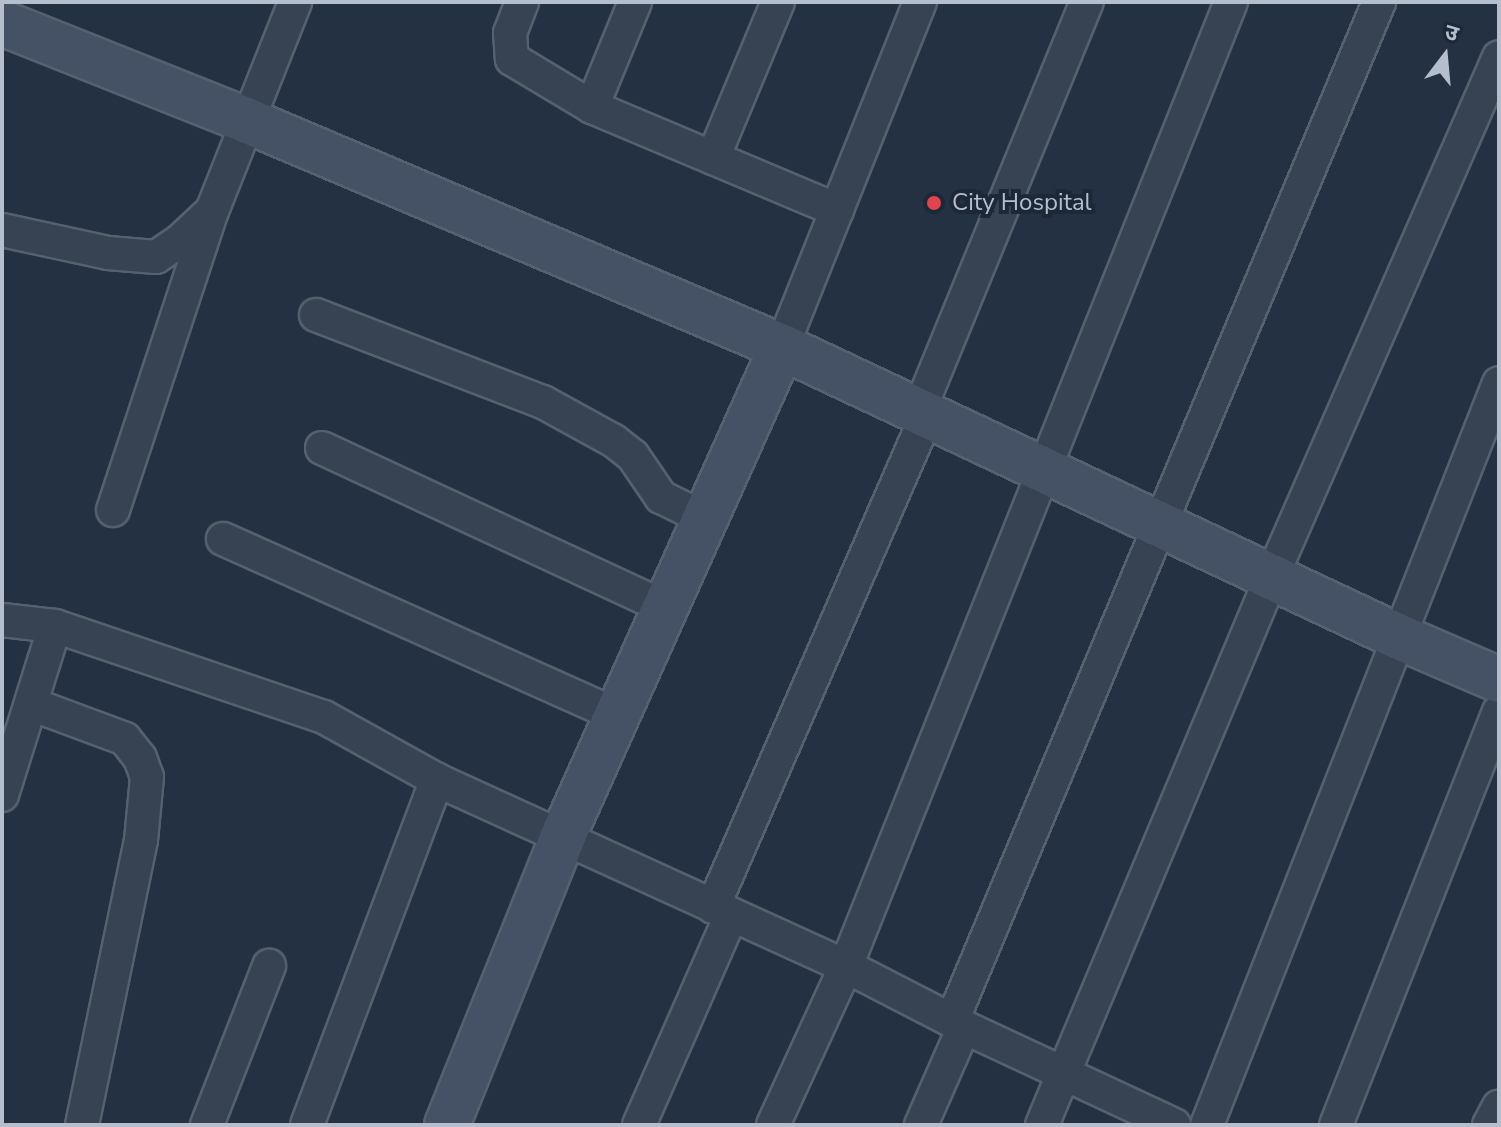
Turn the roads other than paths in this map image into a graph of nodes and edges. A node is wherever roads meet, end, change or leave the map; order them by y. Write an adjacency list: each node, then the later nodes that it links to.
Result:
1 (295, 2): 12 (street)
2 (522, 2): 11 (street)
3 (635, 2): 11 (street)
4 (778, 2): 13 (street)
5 (920, 2): 14 (street)
6 (1087, 2): 20 (street)
7 (1231, 2): 22 (street)
8 (1379, 2): 25 (street)
9 (2, 23): 12 (main road)
10 (1499, 57): 27 (street)
11 (592, 107): 13 (street)
12 (248, 121): 15 (street); 18 (main road)
13 (713, 158): 14 (street)
14 (837, 210): 18 (street)
15 (212, 211): 16 (street); 23 (street)
16 (2, 230)
17 (316, 315): 24 (street)
18 (782, 347): 20 (main road); 24 (main road)
19 (1499, 383): 31 (street)
20 (923, 413): 22 (main road); 39 (street)
21 (322, 448): 28 (street)
22 (1043, 468): 25 (main road); 41 (street)
23 (113, 510)
24 (706, 519): 28 (main road)
25 (1163, 525): 27 (main road); 42 (street)
26 (223, 539): 35 (street)
27 (1272, 576): 31 (main road); 43 (street)
28 (665, 607): 35 (main road)
29 (2, 620): 30 (street)
30 (55, 626): 33 (street); 36 (street)
31 (1397, 636): 32 (main road); 54 (street)
32 (1499, 680)
33 (31, 704): 37 (street); 45 (street)
34 (1499, 712): 55 (street)
35 (617, 715): 38 (main road)
36 (437, 780): 38 (street); 47 (street)
37 (2, 795)
38 (563, 836): 39 (street); 48 (main road)
39 (722, 911): 41 (street); 49 (street)
40 (269, 966): 46 (street)
41 (846, 966): 42 (street); 50 (street)
42 (958, 1024): 43 (street); 51 (street)
43 (1063, 1075): 52 (street); 53 (street)
44 (1499, 1106): 56 (street)
45 (82, 1125)
46 (207, 1125)
47 (307, 1125)
48 (447, 1125)
49 (639, 1125)
50 (773, 1125)
51 (921, 1125)
52 (1042, 1125)
53 (1174, 1125)
54 (1207, 1125)
55 (1336, 1125)
56 (1489, 1125)

